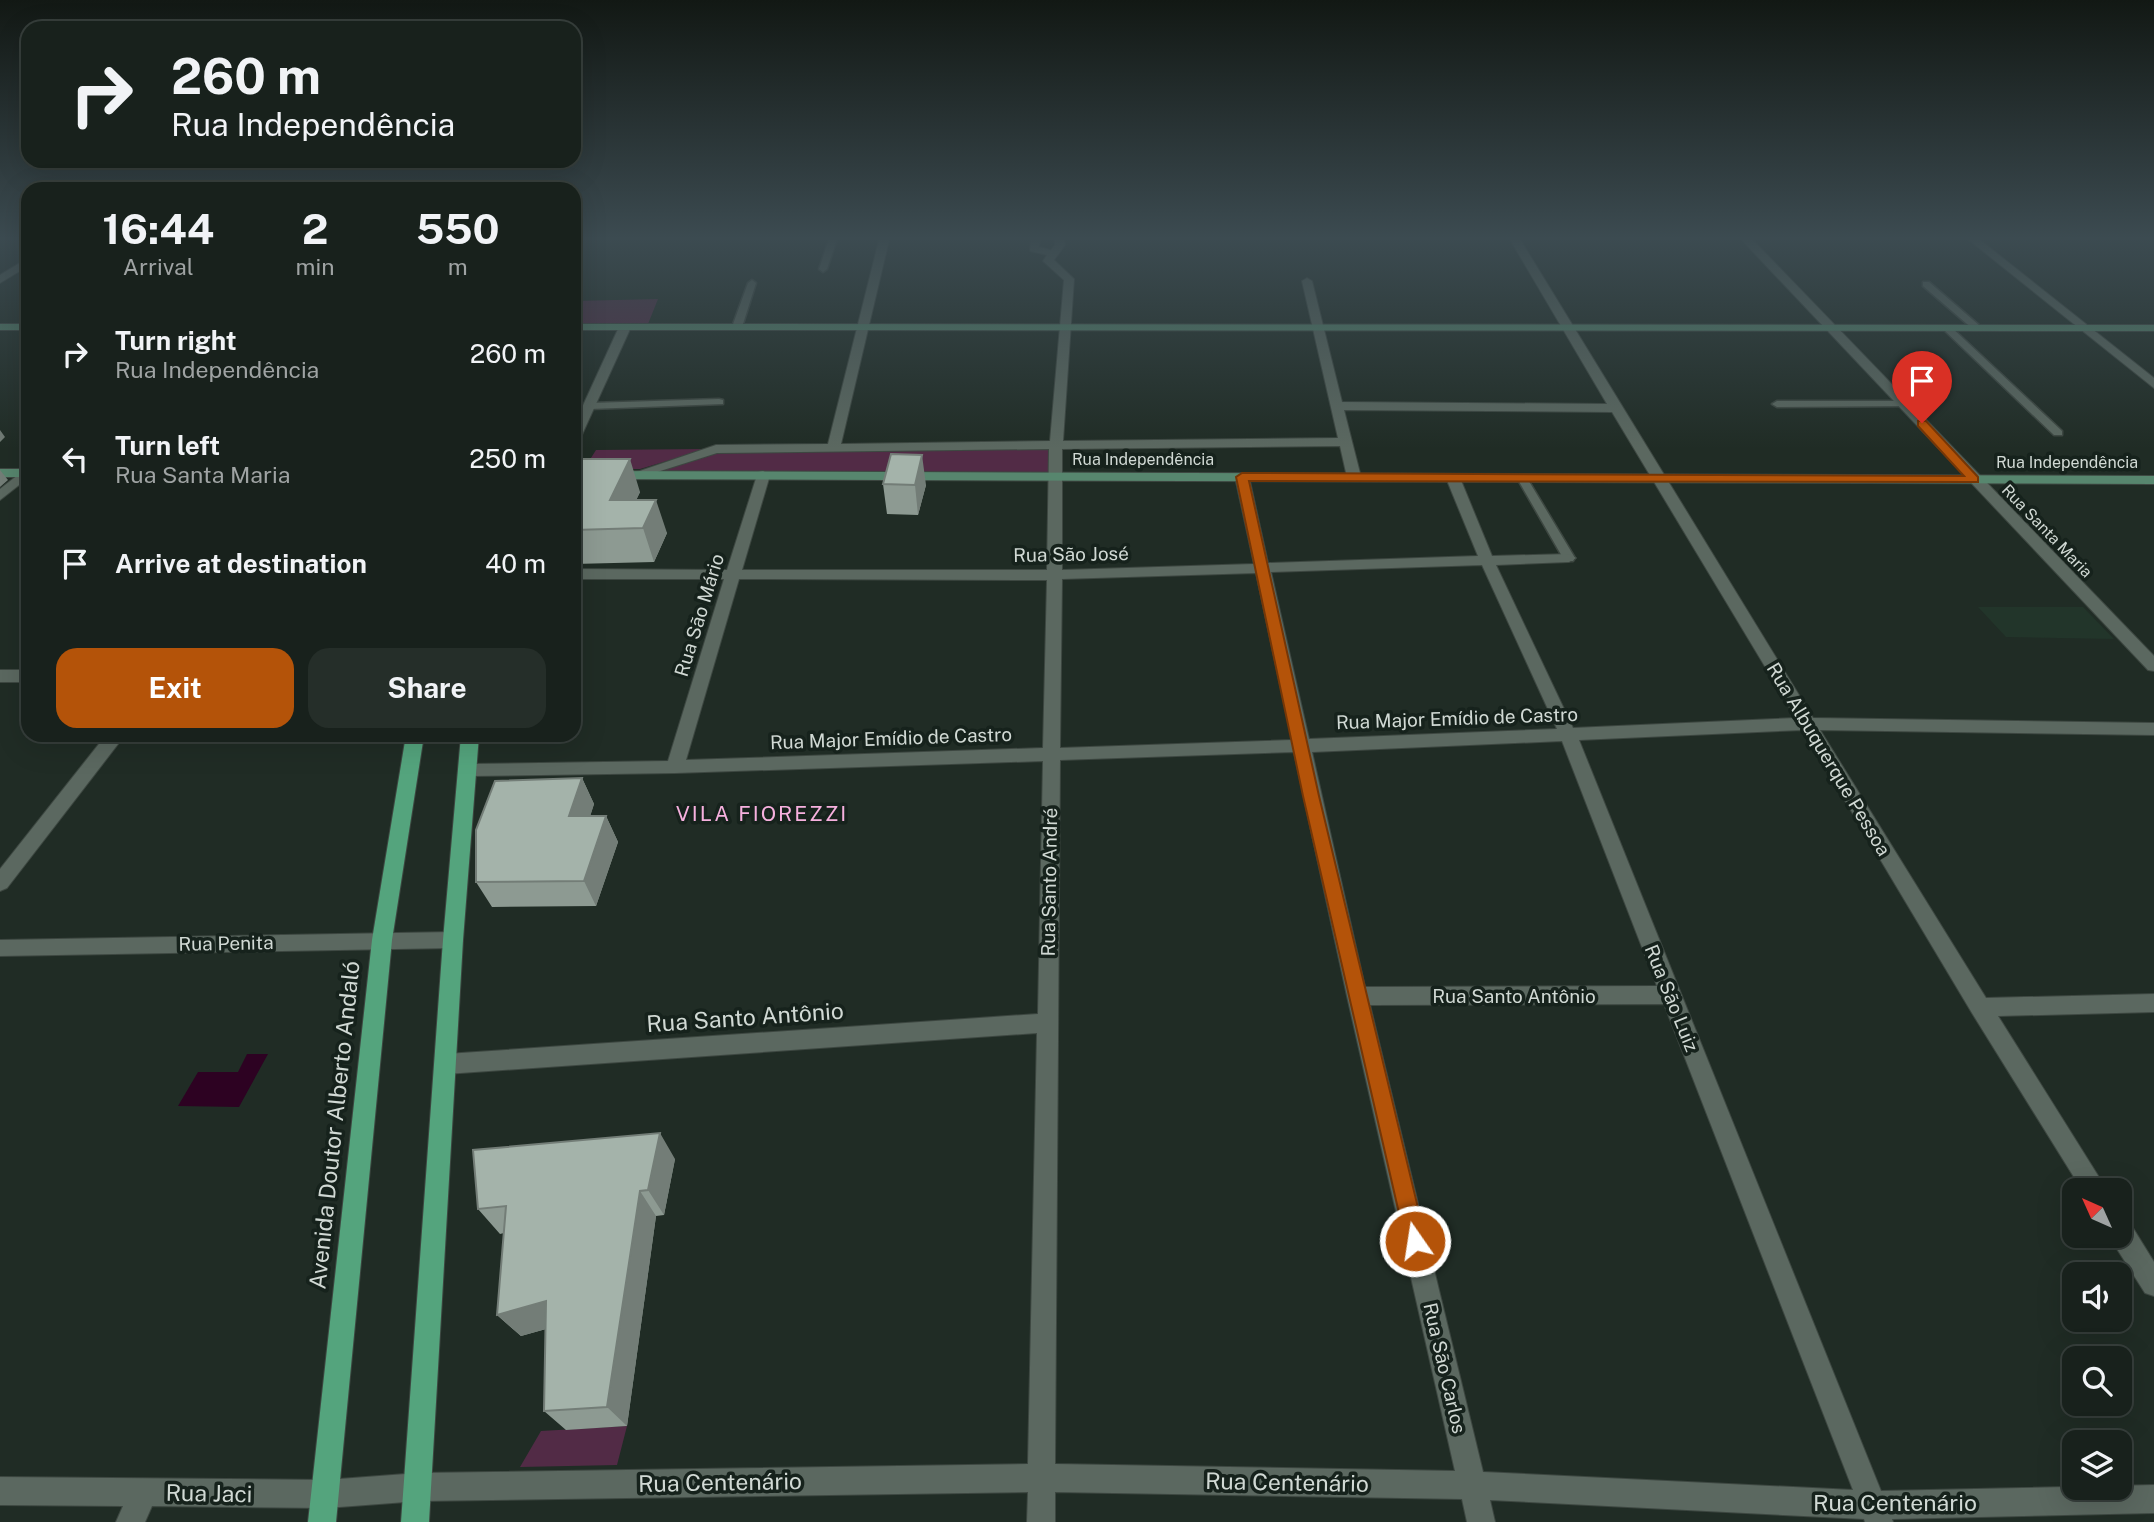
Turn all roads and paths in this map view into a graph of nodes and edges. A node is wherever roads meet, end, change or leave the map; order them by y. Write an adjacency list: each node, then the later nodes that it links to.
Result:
1 (744, 307): 13 (lane)
2 (868, 307): 14 (street)
3 (1067, 307): 15 (street, Rua Santo André)
4 (1312, 307): 16 (street)
5 (1552, 307): 17 (street, Rua Albuquerque Pessoa)
6 (1812, 307): 18 (street, Rua Santa Maria)
7 (1953, 307): 20 (lane)
8 (2058, 307): 21 (street)
9 (0, 327): 10 (street)
10 (21, 327)
11 (581, 327): 12 (street)
12 (625, 327): 13 (street); 27 (street)
13 (737, 327): 14 (street)
14 (863, 327): 15 (street); 34 (street)
15 (1065, 327): 16 (street); 33 (street, Rua Santo André)
16 (1316, 328): 17 (street); 28 (street)
17 (1564, 328): 18 (street); 29 (street, Rua Albuquerque Pessoa)
18 (1833, 328): 19 (street); 26 (street, Rua Santa Maria)
19 (1947, 328): 20 (street); 31 (lane)
20 (1977, 328): 21 (street)
21 (2084, 328): 22 (street); 23 (street)
22 (2154, 328)
23 (2154, 384)
24 (719, 402): 27 (lane)
25 (1777, 404): 26 (lane)
26 (1904, 404): 47 (street, Rua Santa Maria)
27 (590, 405): 30 (street)
28 (1337, 406): 29 (street); 32 (street)
29 (1614, 408): 46 (street, Rua Albuquerque Pessoa)
30 (581, 424)
31 (2058, 433)
32 (1346, 442): 33 (street, Rua Independência); 43 (street)
33 (1056, 444): 34 (street, Rua Independência); 40 (street, Rua Santo André)
34 (834, 449): 38 (street, Rua Independência)
35 (21, 472): 36 (street)
36 (0, 473)
37 (581, 475): 38 (street, Rua Independência)
38 (635, 475): 39 (street, Rua Independência)
39 (763, 475): 40 (street, Rua Independência); 54 (street, Rua São Mário)
40 (1056, 476): 42 (street, Rua Independência); 55 (street, Rua Santo André)
41 (21, 477): 49 (street)
42 (1242, 477): 43 (street, Rua Independência); 52 (street, Rua São Carlos)
43 (1354, 477): 44 (street, Rua Independência)
44 (1453, 478): 45 (street, Rua Independência); 51 (street, Rua São Luiz)
45 (1522, 478): 46 (street, Rua Independência); 50 (lane)
46 (1660, 478): 47 (street, Rua Independência); 59 (street, Rua Albuquerque Pessoa)
47 (1974, 480): 48 (street, Rua Independência); 56 (street, Rua Santa Maria)
48 (2154, 480)
49 (0, 496)
50 (1569, 558): 51 (street, Rua São José)
51 (1487, 561): 52 (street, Rua São José); 61 (street, Rua São Luiz)
52 (1262, 568): 55 (street, Rua São José); 65 (street, Rua São Carlos)
53 (581, 574): 54 (street, Rua São José)
54 (733, 574): 55 (street, Rua São José); 67 (street, Rua São Mário)
55 (1054, 575): 66 (street, Rua Santo André)
56 (2154, 666)
57 (0, 676): 58 (street)
58 (21, 676)
59 (1808, 724): 60 (street, Rua Major Emídio de Castro); 61 (street, Rua Major Emídio de Castro); 76 (street, Rua Albuquerque Pessoa)
60 (2154, 729)
61 (1568, 735): 65 (street, Rua Major Emídio de Castro); 73 (street, Rua São Luiz)
62 (111, 742): 69 (street)
63 (414, 742): 70 (main road, Avenida Doutor Alberto Andaló)
64 (470, 742): 68 (main road)
65 (1300, 746): 66 (street, Rua Major Emídio de Castro); 74 (street, Rua São Carlos)
66 (1051, 754): 67 (street, Rua Major Emídio de Castro); 77 (street, Rua Santo André)
67 (675, 767): 68 (street, Rua Major Emídio de Castro)
68 (469, 770): 71 (main road)
69 (0, 883)
70 (382, 940): 71 (street, Rua Penita); 72 (street, Rua Penita); 87 (main road, Avenida Doutor Alberto Andaló)
71 (453, 940): 78 (main road)
72 (0, 948)
73 (1671, 995): 74 (street, Rua Santo Antônio); 89 (street, Rua São Luiz)
74 (1357, 996): 83 (street, Rua São Carlos)
75 (2154, 1003): 76 (street)
76 (1979, 1007): 79 (street, Rua Albuquerque Pessoa)
77 (1048, 1023): 78 (street, Rua Santo Antônio); 82 (street, Rua Santo André)
78 (446, 1065): 84 (main road)
79 (2087, 1178)
80 (2131, 1248): 81 (street)
81 (2154, 1284)
82 (1042, 1478): 83 (street, Rua Centenário); 84 (street, Rua Centenário); 93 (street, Rua Santo André)
83 (1473, 1485): 89 (street, Rua Centenário); 94 (street, Rua São Carlos)
84 (419, 1487): 87 (street, Rua Jaci); 92 (main road)
85 (0, 1491): 86 (street, Rua Jaci)
86 (144, 1492): 87 (street, Rua Jaci); 90 (street)
87 (326, 1494): 91 (main road, Avenida Doutor Alberto Andaló)
88 (2154, 1499): 89 (street, Rua Centenário)
89 (1876, 1513)
90 (130, 1522)
91 (322, 1522)
92 (415, 1522)
93 (1041, 1522)
94 (1480, 1522)

